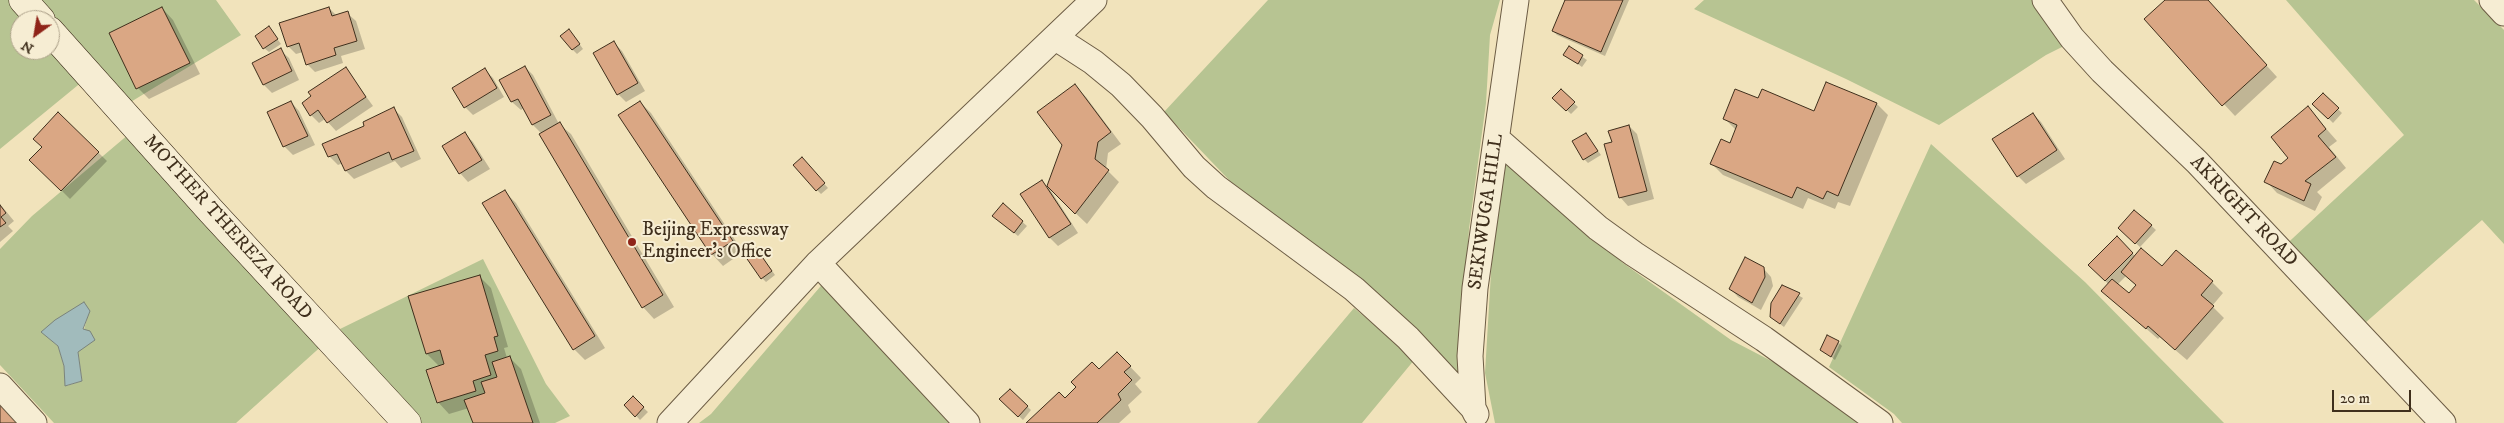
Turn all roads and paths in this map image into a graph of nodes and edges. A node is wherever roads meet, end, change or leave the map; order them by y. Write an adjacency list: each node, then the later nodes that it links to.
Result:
1 (23, 0): 6 (street)
2 (1094, 0): 8 (street)
3 (1516, 0): 10 (street, SEKIWUGA HILL)
4 (2044, 0): 19 (street, AKRIGHT ROAD)
5 (2492, 0): 7 (street)
6 (32, 10)
7 (2504, 13)
8 (1056, 38): 11 (street); 13 (street)
9 (60, 41): 15 (street, MOTHER THEREZA ROAD)
10 (1497, 139): 13 (street, SEKIWUGA HILL); 18 (street)
11 (818, 262): 16 (street); 17 (street)
12 (0, 386): 14 (street)
13 (1476, 416)
14 (34, 423)
15 (407, 423)
16 (670, 423)
17 (967, 423)
18 (1880, 423)
19 (2443, 423)

